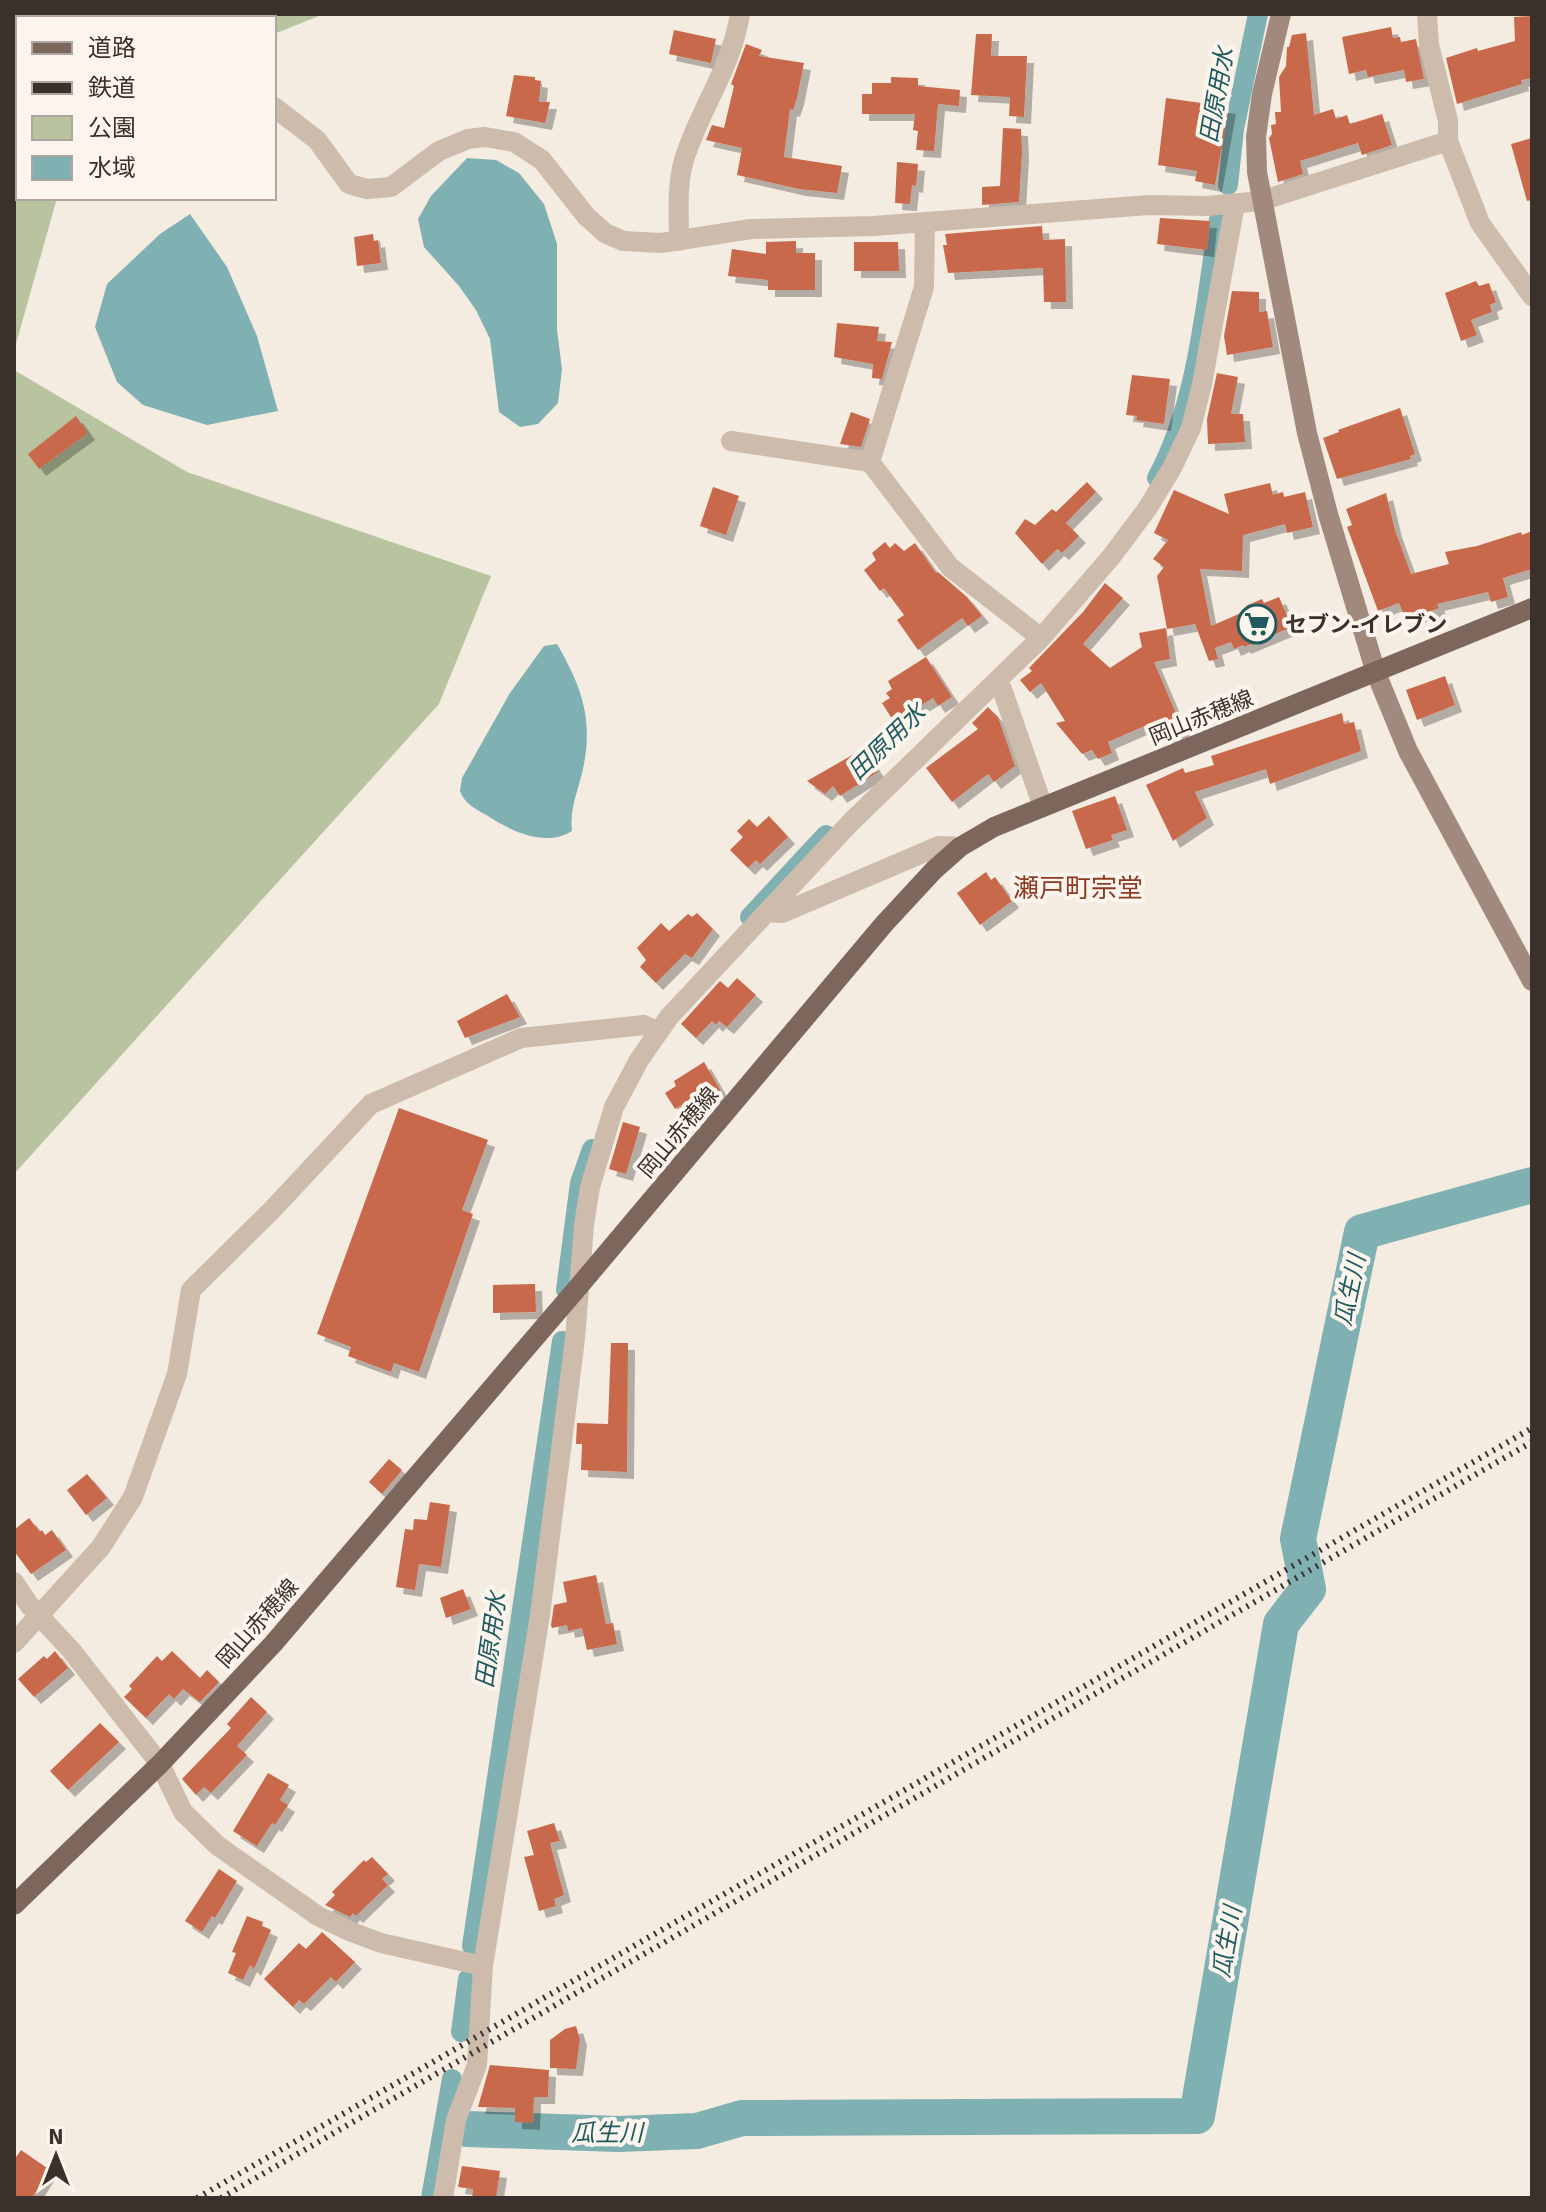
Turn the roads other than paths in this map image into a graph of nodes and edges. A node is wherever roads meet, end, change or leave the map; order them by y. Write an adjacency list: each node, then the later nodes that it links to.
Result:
1 (740, 14): 9 (street)
2 (1281, 14): 6 (street)
3 (1427, 14): 5 (street)
4 (276, 109): 9 (street)
5 (1448, 141): 6 (street); 10 (street)
6 (1261, 201): 7 (street); 15 (street)
7 (1235, 204): 8 (street); 14 (street)
8 (925, 222): 9 (street); 12 (street)
9 (679, 241)
10 (1532, 296)
11 (731, 441): 12 (street)
12 (870, 462): 14 (street)
13 (1532, 608): 15 (main road, 岡山赤穂線)
14 (1036, 634): 16 (street)
15 (1376, 673): 17 (main road, 岡山赤穂線); 20 (street)
16 (996, 682): 17 (street); 19 (street)
17 (1043, 807): 18 (main road, 岡山赤穂線)
18 (960, 847): 19 (street); 22 (main road, 岡山赤穂線)
19 (767, 912): 21 (street)
20 (1532, 981)
21 (653, 1029): 22 (street); 24 (street)
22 (580, 1285): 26 (main road, 岡山赤穂線); 28 (street)
23 (14, 1582): 24 (street)
24 (39, 1616): 25 (street); 26 (street)
25 (14, 1643)
26 (160, 1764): 27 (main road, 岡山赤穂線); 28 (street)
27 (14, 1905)
28 (483, 1966): 29 (street)
29 (443, 2198)

